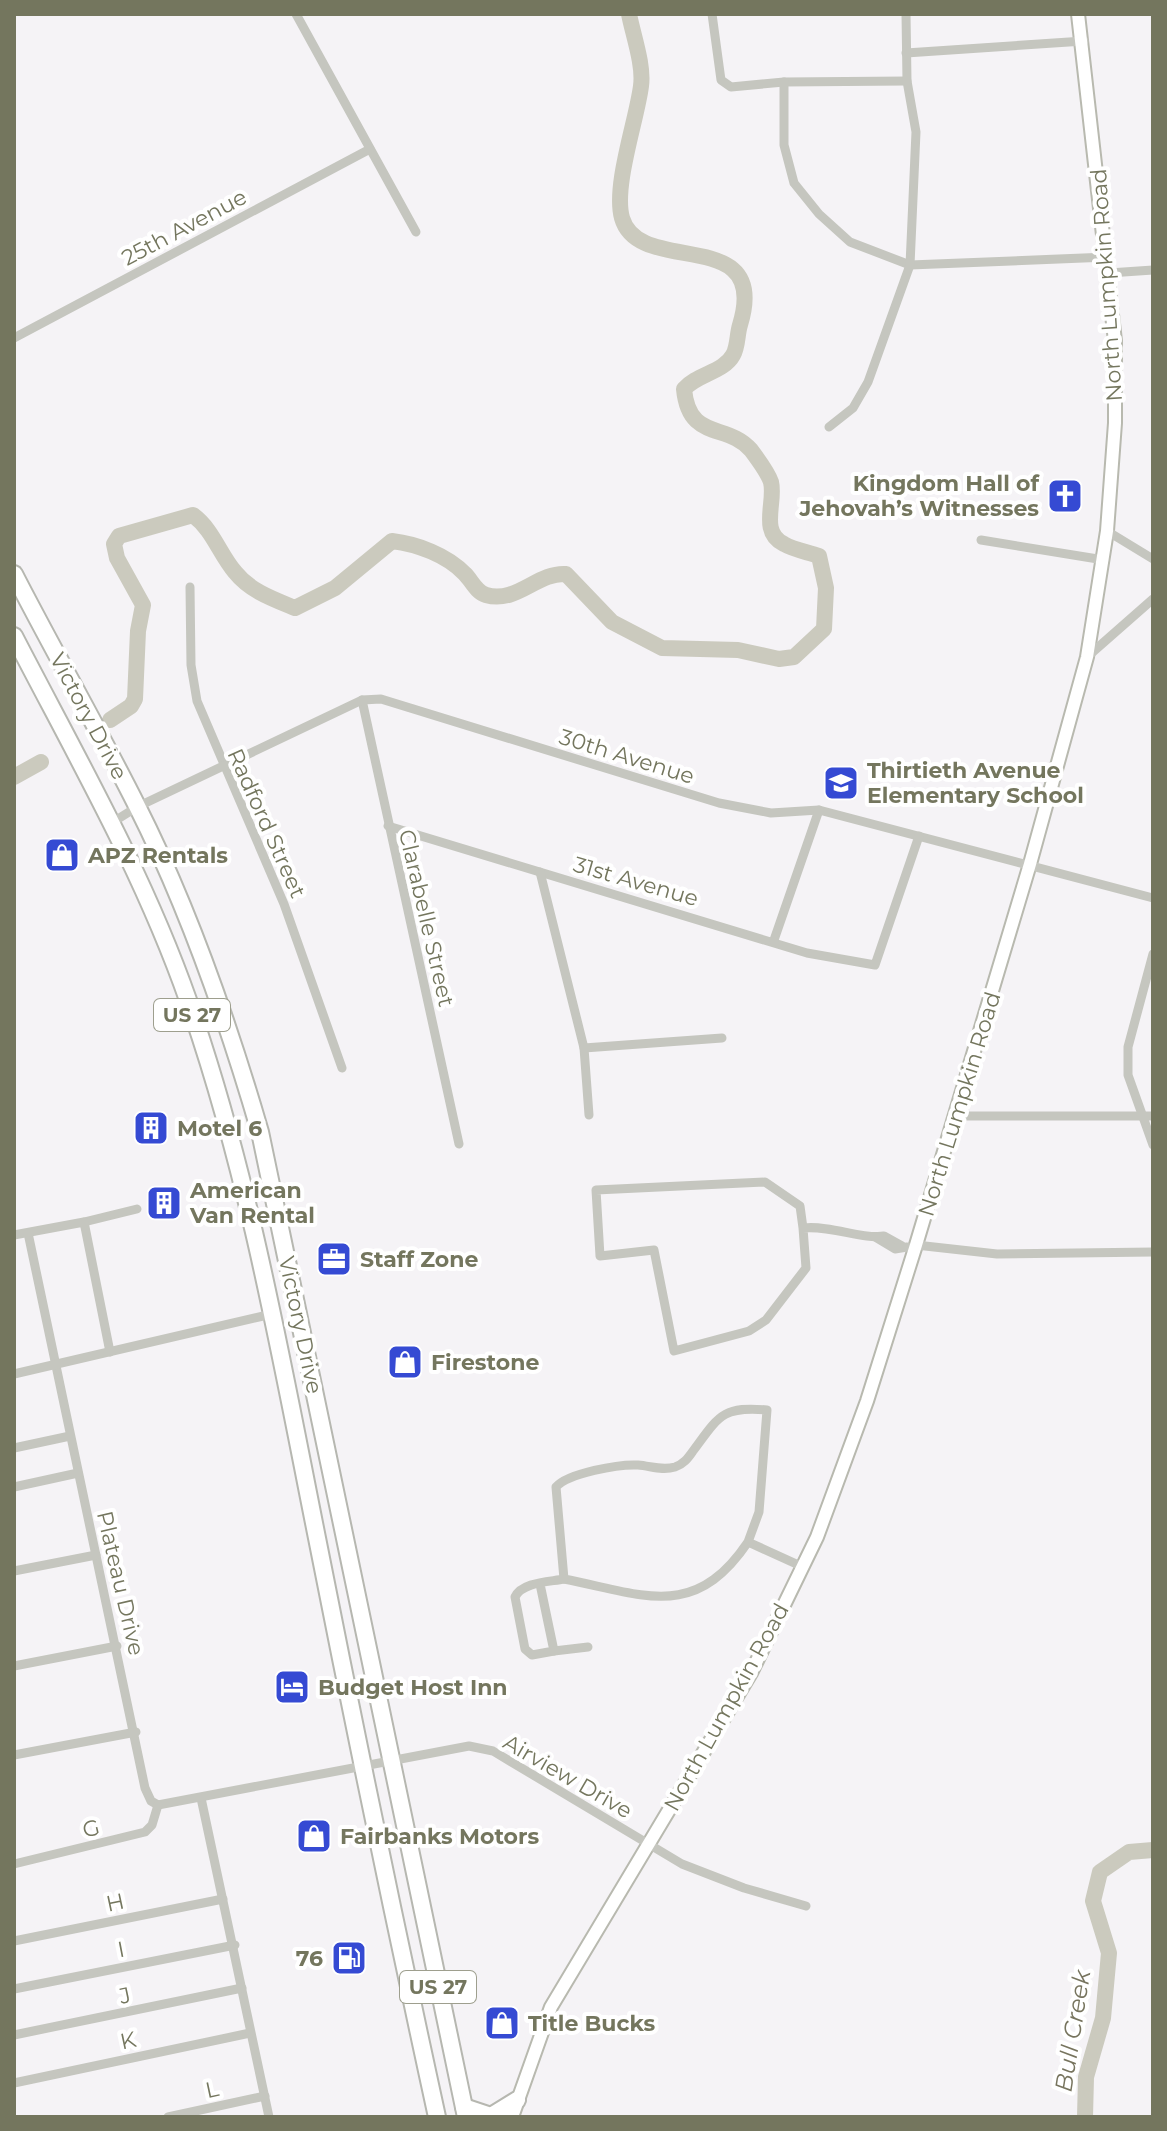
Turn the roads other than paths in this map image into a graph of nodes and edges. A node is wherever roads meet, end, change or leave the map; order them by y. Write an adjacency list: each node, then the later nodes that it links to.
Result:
1 (296, 14): 9 (street)
2 (712, 14): 8 (street)
3 (906, 14): 6 (street)
4 (1078, 14): 5 (street, North Lumpkin Road)
5 (1084, 41): 6 (street); 11 (street, North Lumpkin Road)
6 (906, 53): 7 (street)
7 (907, 81): 8 (street); 12 (street)
8 (784, 82): 12 (street)
9 (370, 149): 10 (street); 15 (street, 25th Avenue)
10 (416, 232)
11 (1108, 257): 12 (street); 14 (street, North Lumpkin Road)
12 (910, 265): 16 (street)
13 (1153, 270): 14 (street)
14 (1109, 273): 17 (street, North Lumpkin Road)
15 (14, 338)
16 (829, 427)
17 (1107, 531): 19 (street); 20 (street, North Lumpkin Road)
18 (981, 540): 20 (street)
19 (1153, 559)
20 (1104, 560): 25 (street, North Lumpkin Road)
21 (14, 574): 28 (highway, Victory Drive / US 27)
22 (190, 587): 27 (street, Radford Street)
23 (1153, 599): 25 (street)
24 (14, 636): 30 (highway, Victory Drive / US 27)
25 (1087, 657): 33 (street, North Lumpkin Road)
26 (362, 700): 27 (street); 29 (street, 30th Avenue); 31 (street, Clarabelle Street)
27 (222, 766): 28 (street); 40 (street, Radford Street)
28 (137, 807): 30 (street); 54 (highway, Victory Drive / US 27)
29 (819, 810): 32 (street, 30th Avenue); 36 (street)
30 (113, 822): 55 (highway, Victory Drive / US 27)
31 (388, 826): 34 (street, 31st Avenue); 45 (street, Clarabelle Street)
32 (919, 836): 33 (street, 30th Avenue); 36 (street, 31st Avenue)
33 (1030, 864): 35 (street, 30th Avenue); 42 (street, North Lumpkin Road)
34 (540, 872): 36 (street, 31st Avenue); 39 (street)
35 (1153, 898)
36 (774, 940)
37 (1153, 954): 43 (street)
38 (722, 1038): 39 (street)
39 (584, 1048): 41 (street)
40 (342, 1068)
41 (589, 1115)
42 (955, 1116): 43 (street); 52 (street, North Lumpkin Road)
43 (1142, 1116): 44 (street); 46 (street)
44 (1153, 1116)
45 (459, 1144)
46 (1153, 1145)
47 (137, 1209): 48 (street)
48 (84, 1222): 50 (street); 56 (street)
49 (803, 1228): 49 (street); 52 (street)
50 (28, 1233): 51 (street); 57 (street, Plateau Drive)
51 (14, 1235)
52 (911, 1247): 53 (street); 65 (street, North Lumpkin Road)
53 (1153, 1252)
54 (299, 1309): 55 (highway); 75 (highway, Victory Drive / US 27)
55 (272, 1314): 56 (street); 76 (highway, Victory Drive / US 27)
56 (110, 1352): 57 (street)
57 (56, 1364): 58 (street); 59 (street, Plateau Drive)
58 (14, 1374)
59 (70, 1436): 60 (street); 61 (street, Plateau Drive)
60 (14, 1448)
61 (78, 1473): 62 (street); 64 (street, Plateau Drive)
62 (14, 1487)
63 (748, 1542): 65 (street); 67 (street); 67 (street)
64 (96, 1555): 66 (street); 69 (street, Plateau Drive)
65 (803, 1567): 79 (street, North Lumpkin Road)
66 (14, 1571)
67 (564, 1579): 68 (street)
68 (540, 1584): 71 (street); 71 (street)
69 (117, 1646): 72 (street); 73 (street, Plateau Drive)
70 (588, 1647): 71 (street)
71 (554, 1651)
72 (14, 1666)
73 (136, 1732): 74 (street); 78 (street, Plateau Drive)
74 (14, 1755)
75 (389, 1762): 76 (street, Airview Drive); 79 (street, Airview Drive); 92 (highway, Victory Drive / US 27)
76 (362, 1767): 77 (street, Airview Drive); 95 (highway, Victory Drive / US 27)
77 (201, 1798): 78 (street, Airview Drive); 81 (street)
78 (158, 1805): 80 (street, G)
79 (647, 1844): 82 (street, Airview Drive); 91 (street, North Lumpkin Road)
80 (14, 1864)
81 (223, 1899): 83 (street, H); 84 (street)
82 (806, 1906)
83 (14, 1941)
84 (235, 1945): 85 (street); 86 (street, I)
85 (242, 1988): 87 (street); 88 (street, J)
86 (14, 1989)
87 (250, 2033): 89 (street, K); 90 (street)
88 (14, 2035)
89 (14, 2083)
90 (265, 2096): 93 (street, L); 94 (street)
91 (517, 2100): 92 (highway); 96 (street, North Lumpkin Road)
92 (465, 2112)
93 (168, 2117)
94 (269, 2117)
95 (437, 2117)
96 (512, 2117)

